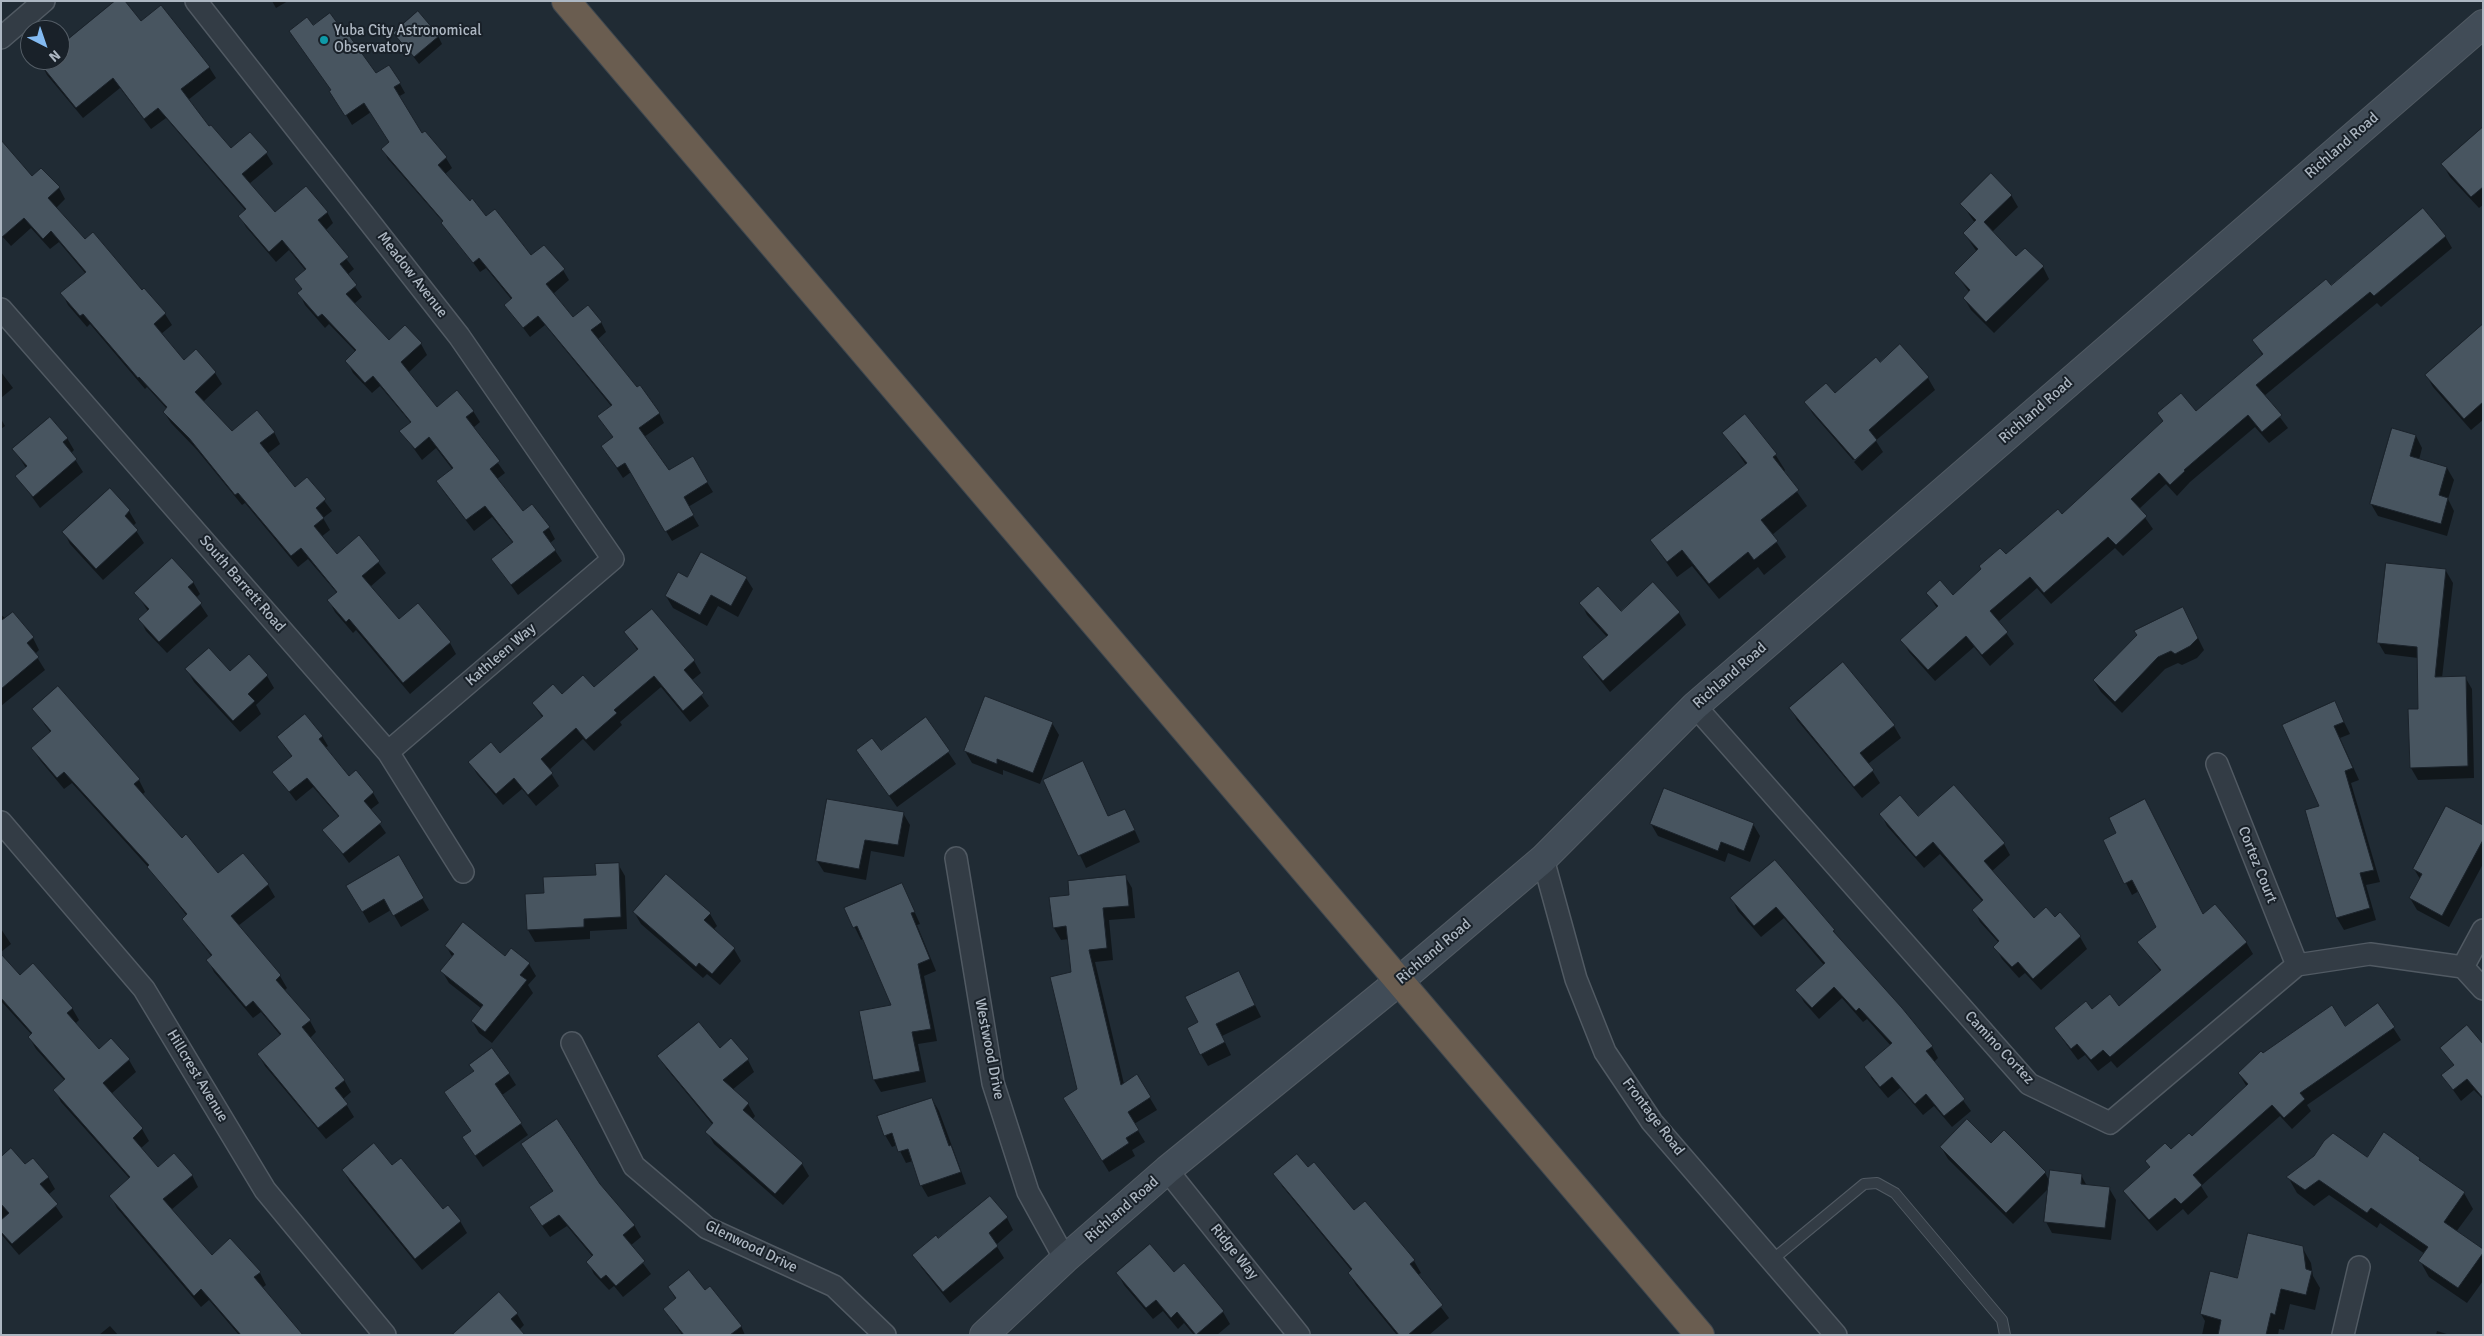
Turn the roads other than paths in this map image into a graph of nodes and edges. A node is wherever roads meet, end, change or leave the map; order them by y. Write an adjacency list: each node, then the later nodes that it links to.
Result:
1 (44, 1): 5 (street)
2 (196, 1): 7 (street, Meadow Avenue)
3 (566, 1): 18 (highway)
4 (2483, 24): 8 (street, Richland Road)
5 (1, 38)
6 (1, 309): 9 (street, South Barrett Road)
7 (614, 559): 9 (street, Kathleen Way)
8 (1695, 706): 13 (street, Richland Road); 16 (street, Camino Cortez)
9 (388, 752): 14 (street, South Barrett Road)
10 (2217, 764): 16 (street, Cortez Court)
11 (1, 822): 25 (street, Hillcrest Avenue)
12 (956, 858): 22 (street, Westwood Drive)
13 (1543, 859): 18 (street, Richland Road); 23 (street, Frontage Road)
14 (463, 872)
15 (2483, 930): 17 (street)
16 (2297, 965): 17 (street)
17 (2463, 966): 19 (street)
18 (1398, 982): 21 (street, Richland Road); 29 (highway)
19 (2483, 989)
20 (572, 1043): 26 (street, Glenwood Drive)
21 (1167, 1170): 22 (street, Richland Road); 28 (street, Ridge Way)
22 (1065, 1259): 27 (street, Richland Road)
23 (1772, 1260): 30 (street, Frontage Road); 31 (lane)
24 (2359, 1266): 32 (street)
25 (385, 1335)
26 (885, 1335)
27 (984, 1335)
28 (1299, 1335)
29 (1700, 1335)
30 (1836, 1335)
31 (2004, 1335)
32 (2343, 1335)

